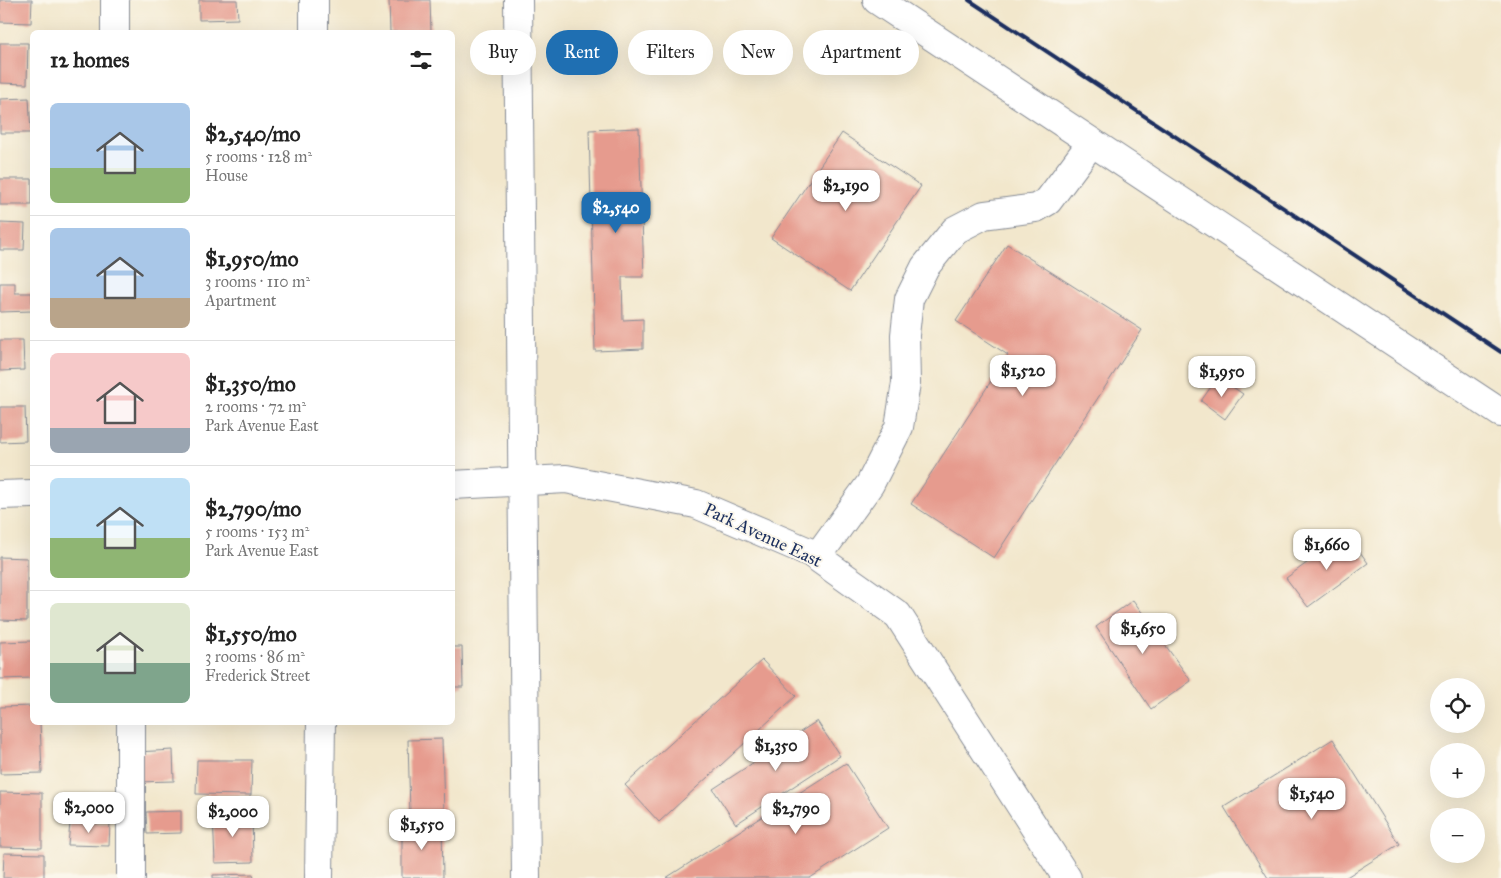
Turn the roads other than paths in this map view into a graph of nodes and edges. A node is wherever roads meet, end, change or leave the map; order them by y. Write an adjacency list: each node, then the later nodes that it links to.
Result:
1 (115, 0): 5 (street)
2 (314, 0): 6 (street)
3 (518, 0): 9 (street)
4 (877, 0): 7 (street)
5 (115, 30)
6 (314, 30)
7 (1092, 142): 8 (street); 13 (street)
8 (1501, 413)
9 (523, 481): 10 (street, Park Avenue East); 13 (street, Park Avenue East); 18 (street)
10 (455, 485)
11 (0, 494): 12 (street)
12 (30, 494)
13 (817, 557): 19 (street, Park Avenue East)
14 (131, 725): 16 (street)
15 (321, 725): 17 (street)
16 (131, 878)
17 (319, 878)
18 (526, 878)
19 (1067, 878)

